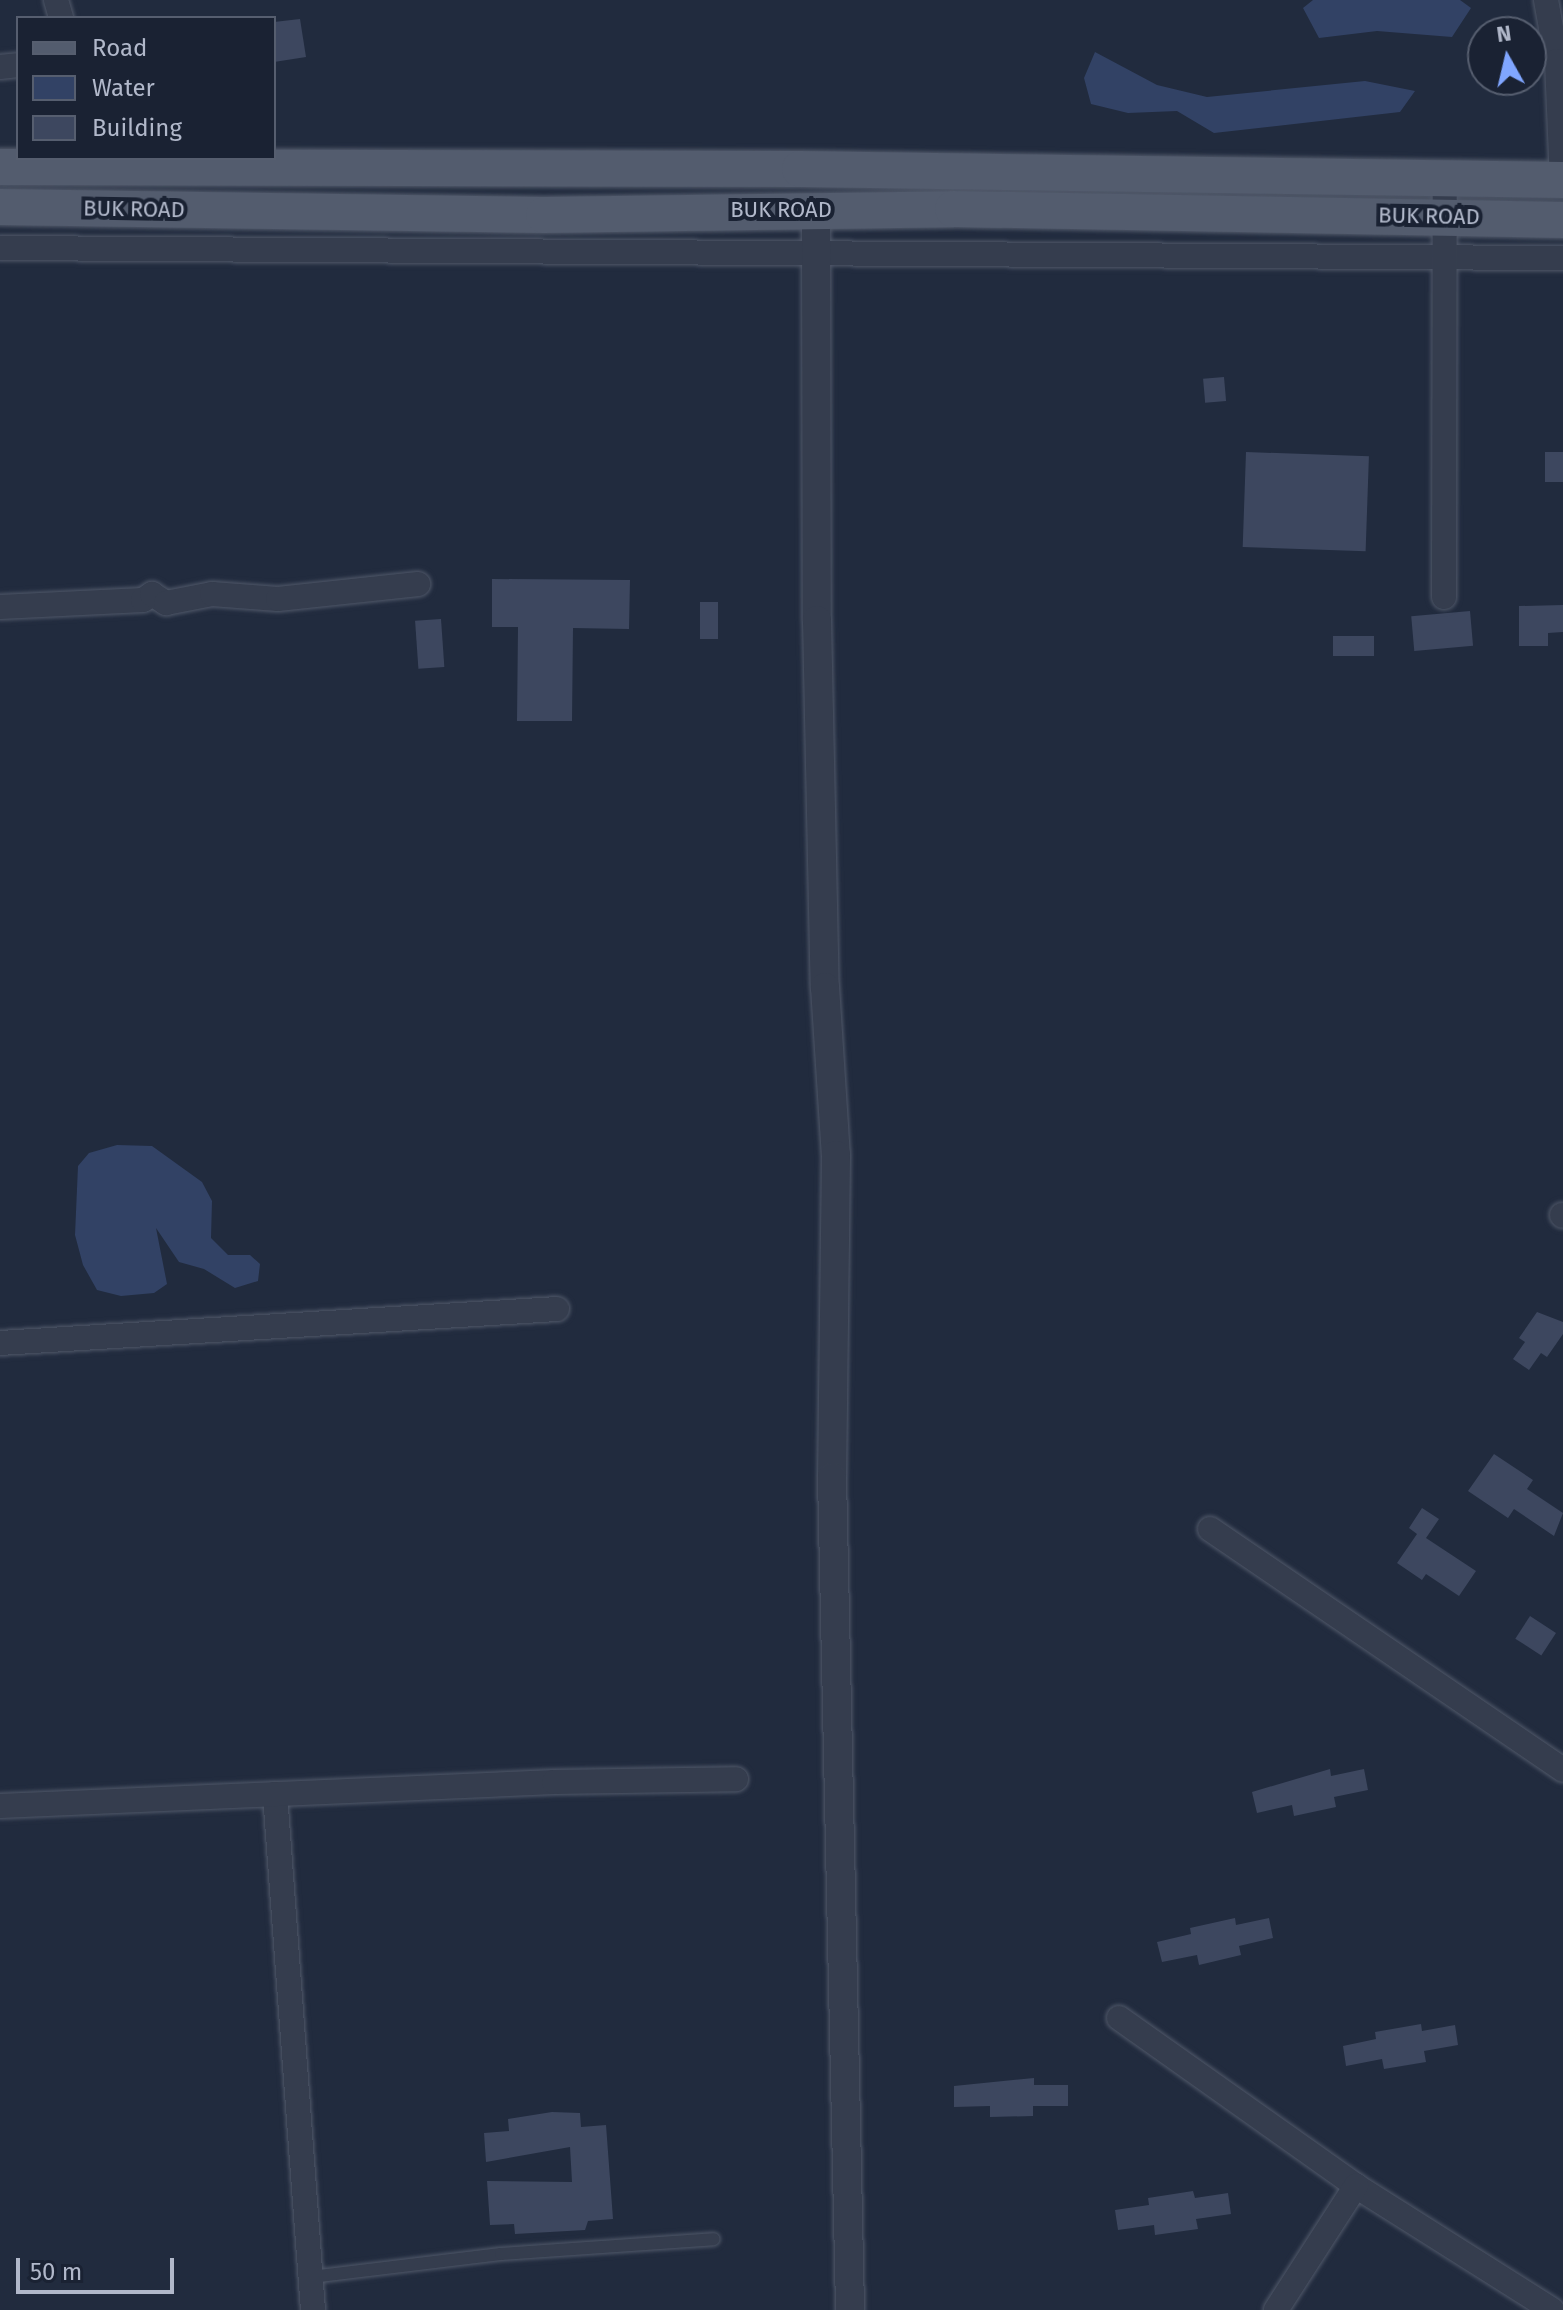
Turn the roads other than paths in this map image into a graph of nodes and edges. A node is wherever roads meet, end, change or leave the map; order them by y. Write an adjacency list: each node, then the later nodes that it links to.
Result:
1 (1547, 0): 5 (street)
2 (75, 162): 3 (main road, BUK ROAD); 4 (main road, BUK ROAD)
3 (0, 167)
4 (1445, 179): 5 (main road, BUK ROAD); 8 (street)
5 (1562, 180)
6 (0, 207): 7 (main road, BUK ROAD)
7 (810, 209): 8 (main road, BUK ROAD); 11 (street)
8 (1447, 216): 9 (main road, BUK ROAD); 12 (street)
9 (1563, 220)
10 (0, 248): 11 (street)
11 (807, 251): 12 (street); 29 (street)
12 (1443, 257): 13 (street); 15 (street)
13 (1563, 258)
14 (418, 584): 16 (street)
15 (1444, 597)
16 (0, 607)
17 (557, 1309): 18 (street)
18 (0, 1343)
19 (1210, 1529): 20 (street)
20 (1563, 1770)
21 (736, 1779): 22 (street)
22 (275, 1794): 23 (street); 27 (street)
23 (0, 1806)
24 (1119, 2018): 25 (street)
25 (1356, 2186): 30 (street); 31 (street)
26 (713, 2239): 27 (lane)
27 (311, 2277): 28 (street)
28 (313, 2310)
29 (850, 2310)
30 (1276, 2310)
31 (1552, 2310)

